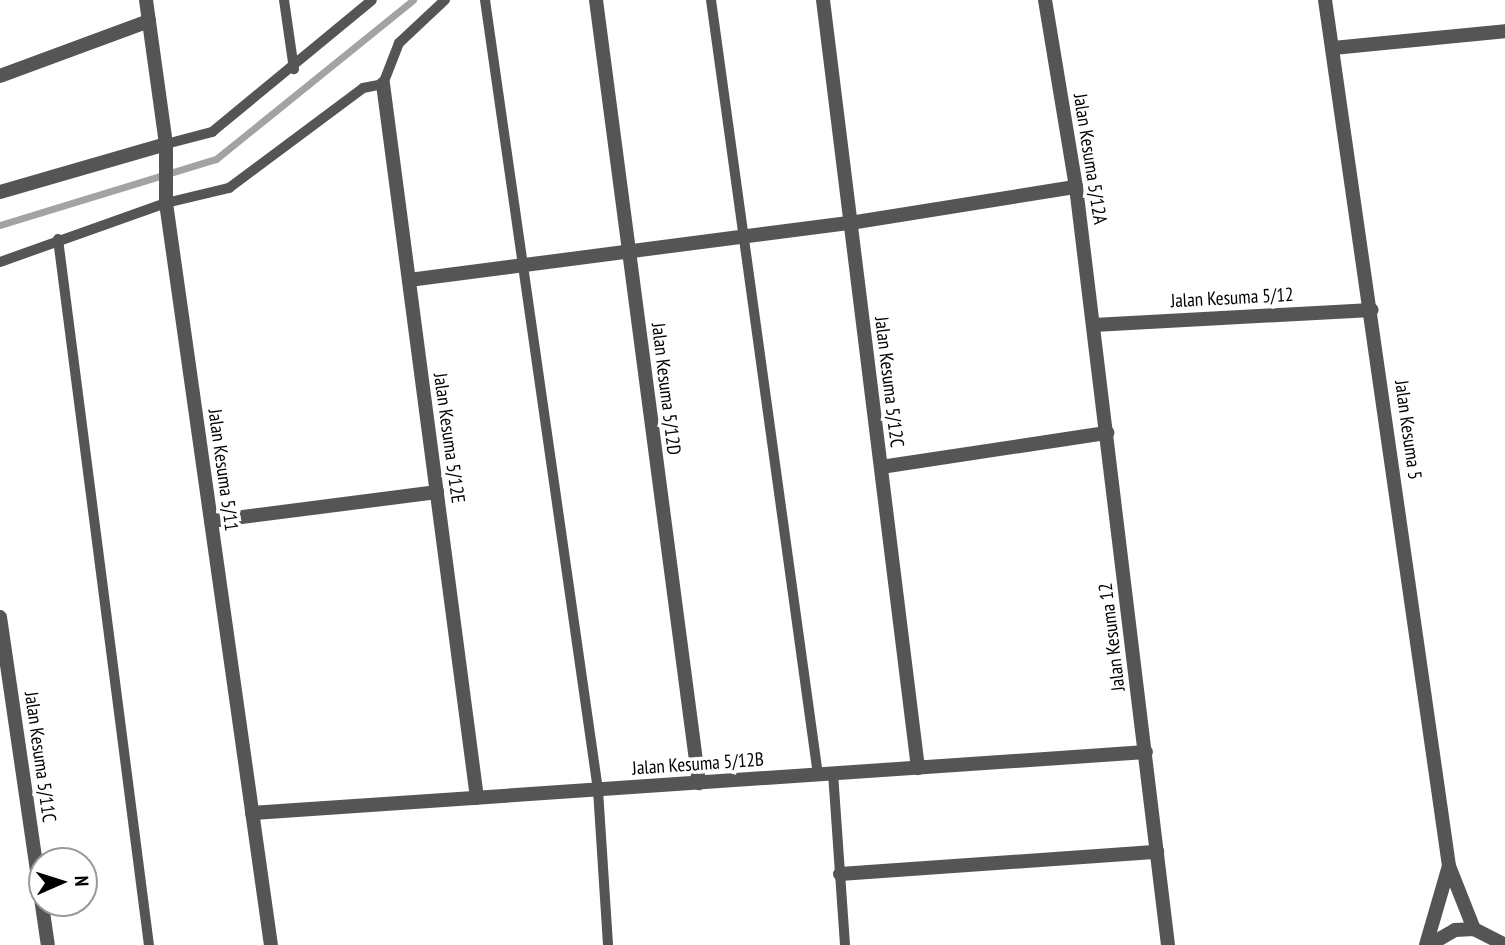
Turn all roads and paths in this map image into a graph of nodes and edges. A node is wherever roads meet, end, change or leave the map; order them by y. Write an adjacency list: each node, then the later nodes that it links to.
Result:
1 (146, 0): 11 (street, Jalan Kesuma 5/11)
2 (284, 0): 14 (lane)
3 (372, 0): 14 (lane)
4 (445, 0): 16 (lane)
5 (485, 0): 26 (lane)
6 (596, 0): 24 (street, Jalan Kesuma 5/12D)
7 (711, 0): 22 (lane)
8 (823, 0): 21 (street, Jalan Kesuma 5/12C)
9 (1045, 0): 18 (street, Jalan Kesuma 5/12A)
10 (1325, 0): 13 (street, Jalan Kesuma 5)
11 (149, 21): 15 (street); 17 (street, Jalan Kesuma 5/11)
12 (1505, 31): 13 (street)
13 (1333, 48): 28 (street, Jalan Kesuma 5)
14 (294, 69): 17 (lane)
15 (0, 76)
16 (383, 84): 20 (lane); 27 (street, Jalan Kesuma 5/12E)
17 (166, 144): 19 (street); 20 (street, Jalan Kesuma 5/11)
18 (1076, 187): 21 (street); 29 (street, Jalan Kesuma 5/12A)
19 (0, 192)
20 (166, 203): 23 (lane); 33 (street, Jalan Kesuma 5/11)
21 (850, 223): 22 (street); 31 (street, Jalan Kesuma 5/12C)
22 (743, 234): 24 (street); 37 (lane)
23 (58, 239): 25 (lane); 47 (lane)
24 (629, 251): 26 (street); 38 (street, Jalan Kesuma 5/12D)
25 (0, 262)
26 (523, 265): 27 (street); 39 (lane)
27 (409, 279): 32 (street, Jalan Kesuma 5/12E)
28 (1372, 310): 29 (street, Jalan Kesuma 5/12); 43 (street, Jalan Kesuma 5)
29 (1094, 325): 30 (street, Jalan Kesuma 12)
30 (1107, 433): 31 (street); 35 (street, Jalan Kesuma 12)
31 (881, 467): 36 (street, Jalan Kesuma 5/12C)
32 (437, 492): 33 (street); 40 (street, Jalan Kesuma 5/12E)
33 (211, 521): 41 (street, Jalan Kesuma 5/11)
34 (0, 617): 46 (street, Jalan Kesuma 5/11C)
35 (1146, 752): 36 (street, Jalan Kesuma 5/12B); 42 (street, Jalan Kesuma 12)
36 (918, 768): 37 (street, Jalan Kesuma 5/12B)
37 (826, 774): 38 (street, Jalan Kesuma 5/12B); 44 (lane)
38 (699, 783): 39 (street, Jalan Kesuma 5/12B)
39 (598, 790): 40 (street, Jalan Kesuma 5/12B); 49 (lane)
40 (477, 798): 41 (street, Jalan Kesuma 5/12B)
41 (252, 813): 48 (street, Jalan Kesuma 5/11)
42 (1157, 852): 44 (street); 51 (street, Jalan Kesuma 12)
43 (1449, 866): 45 (street, Jalan Kesuma 5); 52 (street, Jalan Kesuma 5)
44 (840, 874): 50 (lane)
45 (1474, 929): 52 (street); 53 (street)
46 (48, 945)
47 (149, 945)
48 (271, 945)
49 (608, 945)
50 (845, 945)
51 (1168, 945)
52 (1427, 945)
53 (1505, 945)

